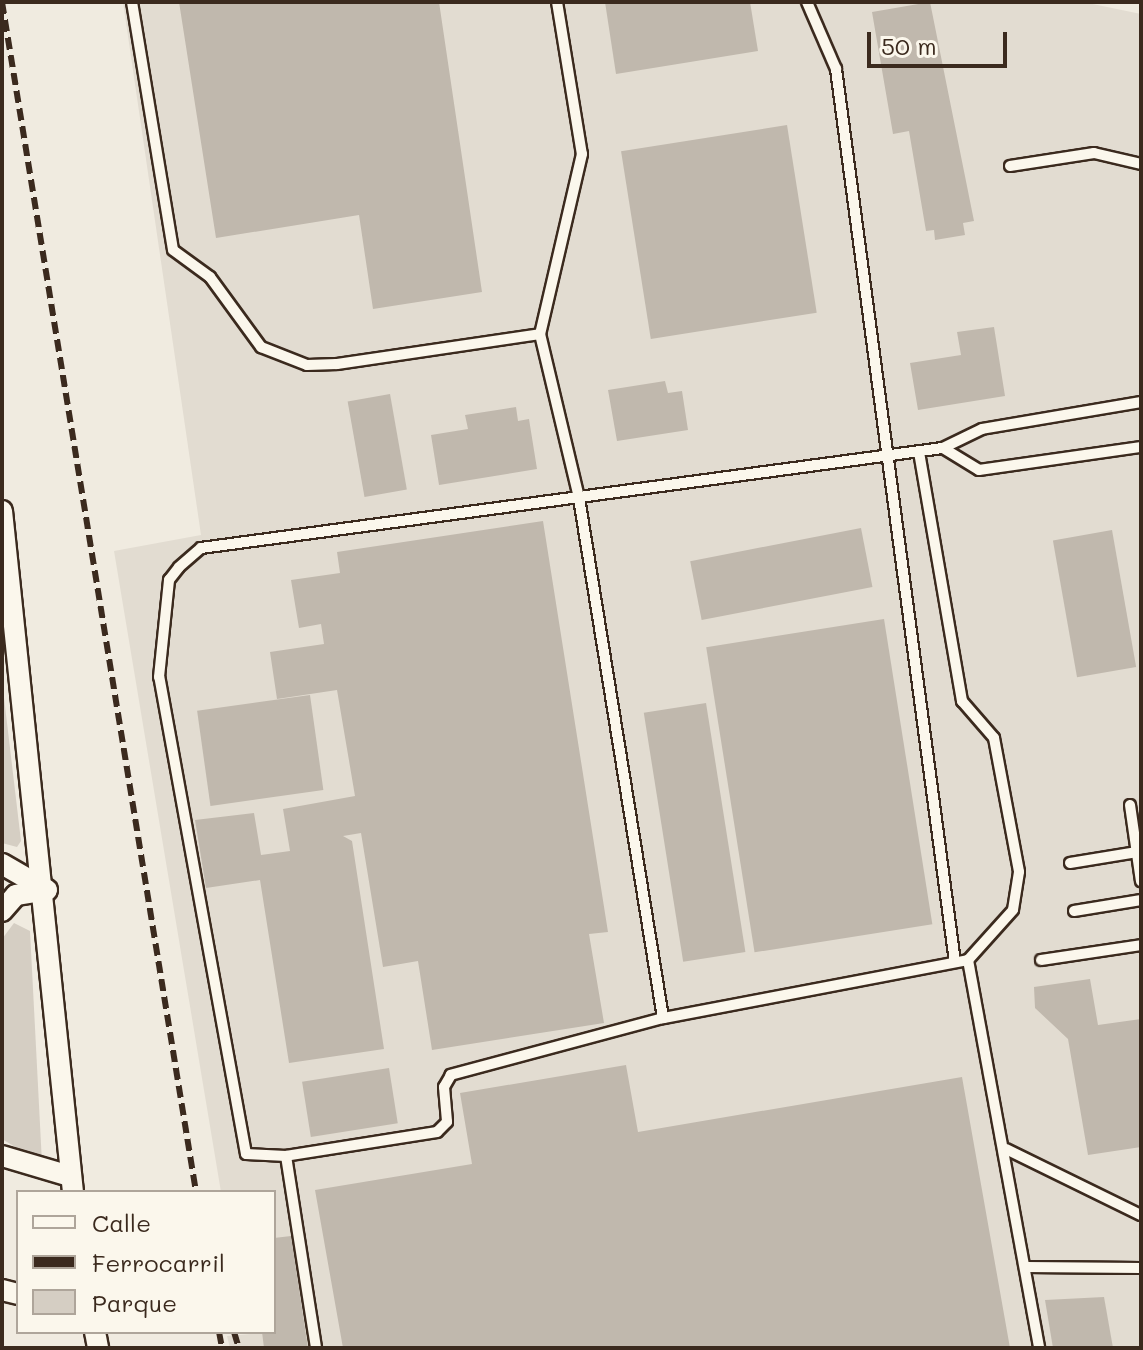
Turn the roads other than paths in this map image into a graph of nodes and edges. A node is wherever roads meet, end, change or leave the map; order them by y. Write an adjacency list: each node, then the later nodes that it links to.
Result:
1 (132, 2): 6 (lane)
2 (557, 2): 6 (lane)
3 (807, 2): 11 (lane)
4 (1141, 164): 5 (lane)
5 (1010, 166)
6 (540, 334): 12 (lane)
7 (1141, 402): 9 (lane)
8 (1141, 447): 9 (lane)
9 (943, 448): 10 (lane)
10 (919, 452): 11 (lane); 26 (lane)
11 (884, 456): 12 (lane); 28 (lane)
12 (579, 498): 29 (lane); 32 (lane)
13 (2, 511): 14 (street)
14 (6, 568): 15 (street)
15 (12, 683): 21 (street)
16 (1130, 805): 17 (lane)
17 (1137, 852): 18 (lane); 20 (lane)
18 (1070, 863)
19 (2, 864): 21 (street)
20 (1141, 881)
21 (47, 890): 23 (street); 33 (street)
22 (1141, 900): 24 (lane)
23 (2, 911)
24 (1074, 911)
25 (1141, 945): 27 (lane)
26 (968, 960): 28 (lane); 30 (lane)
27 (1041, 960)
28 (955, 962): 29 (lane)
29 (663, 1018): 32 (lane)
30 (1006, 1149): 34 (lane); 35 (lane)
31 (2, 1156): 33 (street)
32 (286, 1156): 37 (lane)
33 (72, 1184)
34 (1141, 1215)
35 (1026, 1267): 36 (lane); 38 (lane)
36 (1141, 1268)
37 (316, 1348)
38 (1039, 1348)

